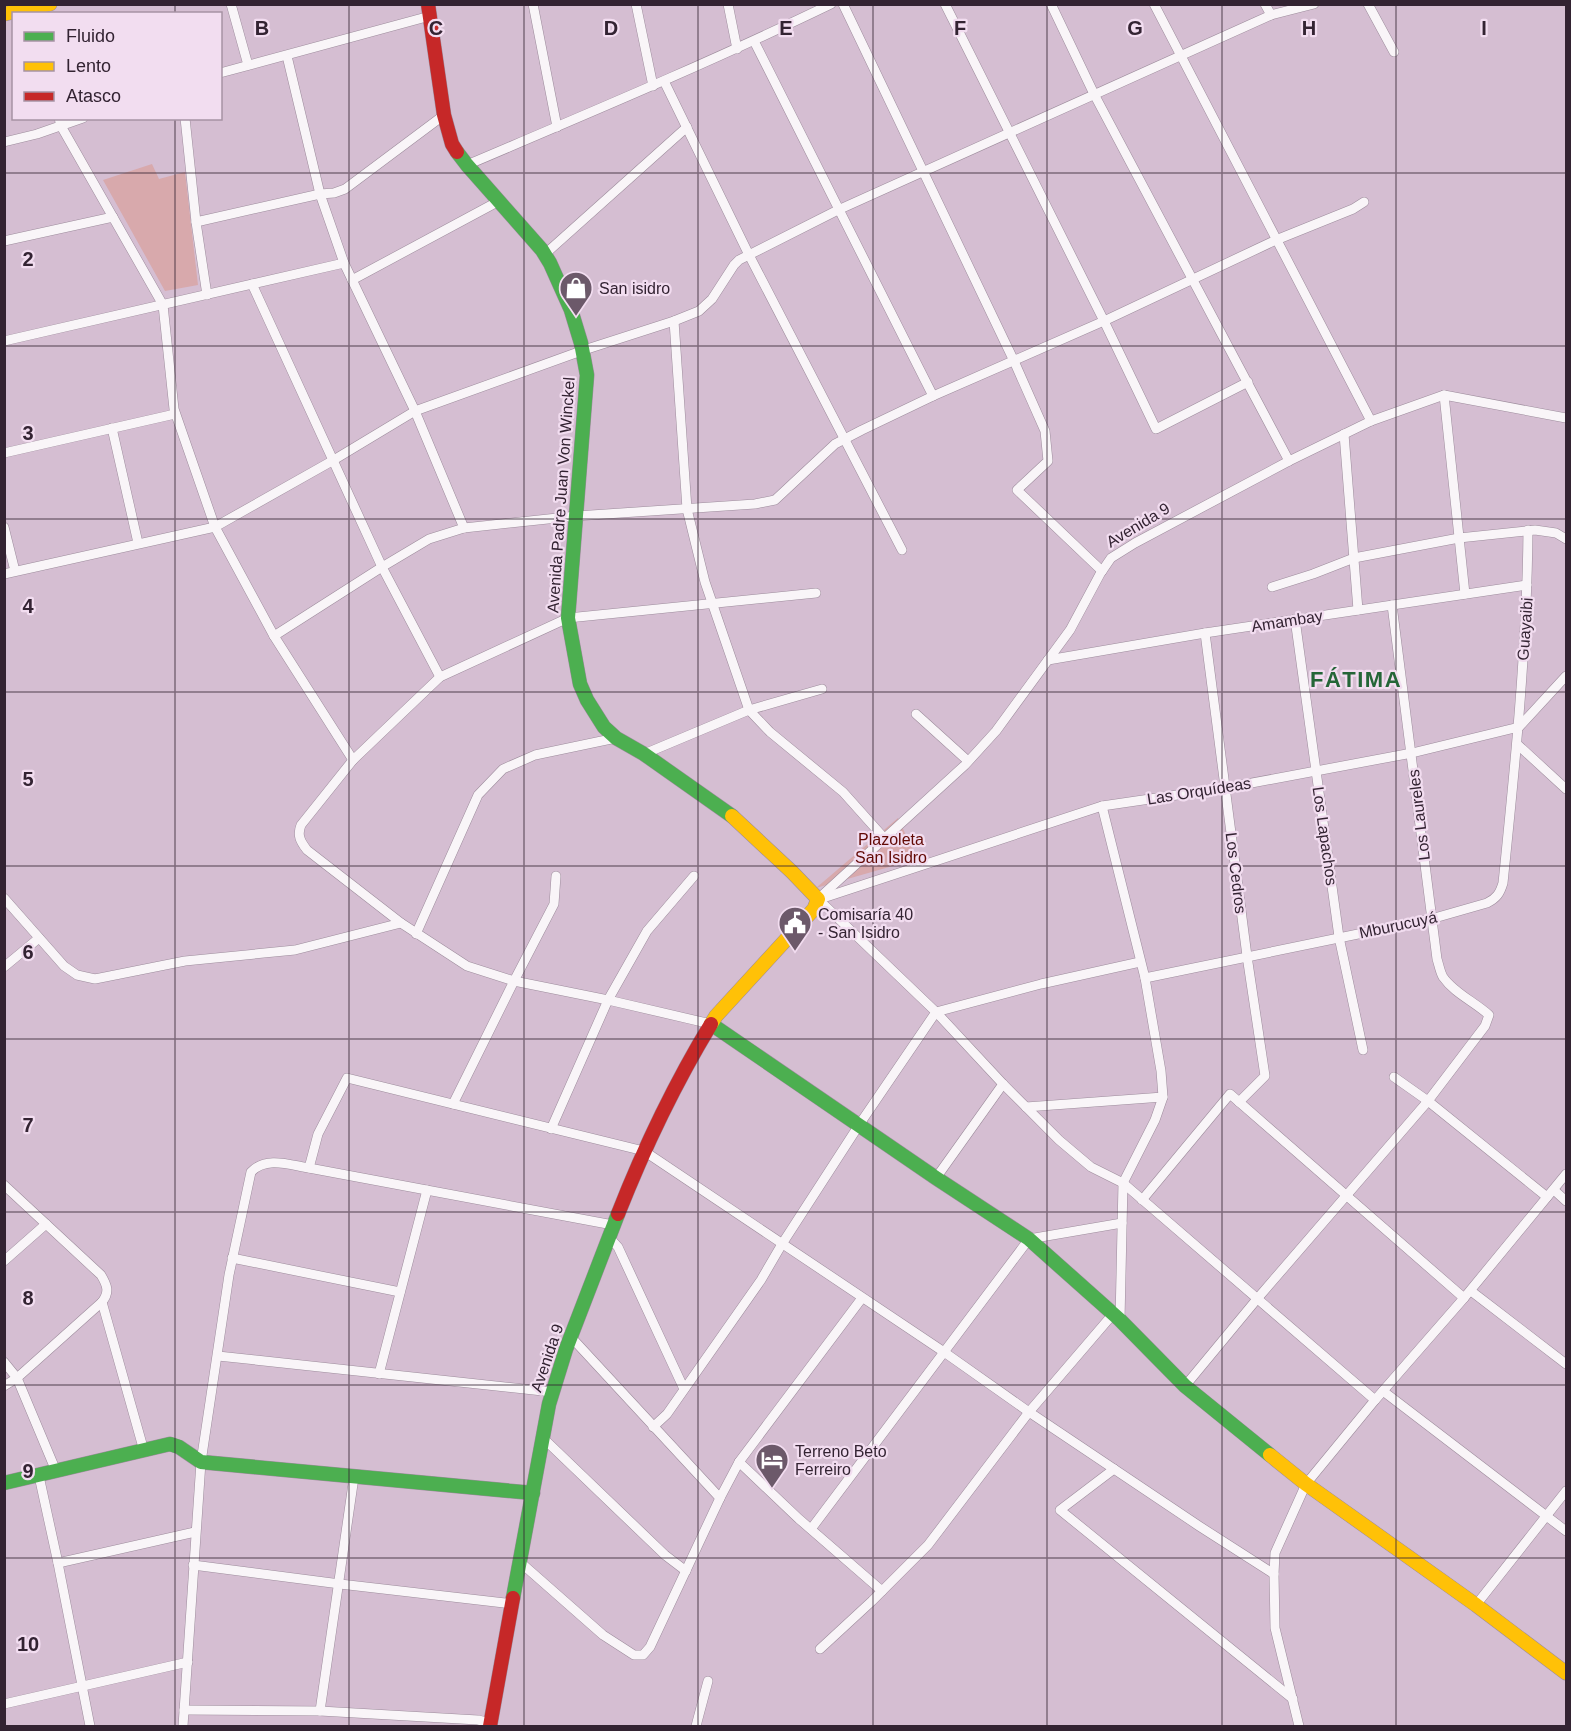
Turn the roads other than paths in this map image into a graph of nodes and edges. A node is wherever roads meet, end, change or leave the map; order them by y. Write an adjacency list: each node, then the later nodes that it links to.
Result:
1 (50, 4): 14 (main road)
2 (231, 4): 23 (street)
3 (533, 4): 31 (street)
4 (636, 4): 26 (street)
5 (728, 4): 19 (street)
6 (831, 4): 18 (street)
7 (843, 4): 36 (street)
8 (945, 4): 33 (street)
9 (1051, 4): 27 (street)
10 (1154, 4): 22 (street)
11 (1265, 4): 17 (street)
12 (1314, 4): 17 (street)
13 (1368, 4): 20 (street)
14 (30, 9): 16 (main road)
15 (429, 10): 21 (street); 28 (main road, Avenida Padre Juan Von Winckel)
16 (14, 12)
17 (1271, 15): 22 (street)
18 (754, 41): 19 (street); 40 (street)
19 (737, 49): 25 (street)
20 (1394, 52)
21 (287, 56): 23 (street); 37 (street)
22 (1180, 57): 27 (street); 43 (street)
23 (248, 64): 24 (street)
24 (222, 72)
25 (664, 81): 26 (street); 32 (street)
26 (653, 86): 31 (street)
27 (1094, 94): 33 (street); 48 (street)
28 (444, 115): 35 (main road, Avenida Padre Juan Von Winckel); 37 (street)
29 (185, 120): 42 (street)
30 (60, 122): 34 (street); 41 (street)
31 (557, 127): 35 (street)
32 (687, 127): 45 (street); 46 (street)
33 (1010, 133): 36 (street); 54 (street)
34 (4, 142)
35 (467, 165): 38 (main road, Avenida Padre Juan Von Winckel)
36 (923, 173): 40 (street); 57 (street)
37 (320, 194): 42 (street); 47 (street)
38 (499, 201): 45 (main road, Avenida Padre Juan Von Winckel); 49 (street)
39 (1364, 202): 43 (street)
40 (838, 210): 46 (street); 60 (street)
41 (113, 217): 44 (street); 52 (street)
42 (196, 222): 51 (street)
43 (1276, 240): 48 (street); 64 (street)
44 (4, 241)
45 (545, 254): 56 (main road, Avenida Padre Juan Von Winckel)
46 (749, 255): 53 (street); 67 (street)
47 (344, 263): 49 (street); 50 (street)
48 (1193, 279): 54 (street); 58 (street)
49 (352, 280): 61 (street)
50 (252, 284): 51 (street); 69 (street)
51 (207, 295): 52 (street)
52 (163, 305): 55 (street); 62 (street)
53 (674, 321): 56 (street); 71 (street)
54 (1104, 321): 57 (street); 58 (street)
55 (4, 341)
56 (584, 350): 61 (street); 72 (main road, Avenida Padre Juan Von Winckel)
57 (1014, 361): 60 (street); 84 (street)
58 (1248, 382): 70 (street)
59 (1444, 395): 63 (street); 64 (street, Avenida 9); 77 (street)
60 (933, 396): 67 (street)
61 (415, 411): 69 (street); 75 (street)
62 (175, 414): 65 (street); 74 (street)
63 (1566, 418)
64 (1371, 421): 66 (street, Avenida 9)
65 (112, 428): 68 (street); 79 (street)
66 (1344, 434): 70 (street, Avenida 9); 81 (street)
67 (845, 438): 71 (street); 80 (street)
68 (4, 453)
69 (332, 461): 74 (street); 82 (street)
70 (1289, 461): 84 (street, Avenida 9)
71 (687, 509): 72 (street); 90 (street)
72 (576, 516): 75 (street); 93 (main road, Avenida Padre Juan Von Winckel)
73 (4, 527): 83 (street)
74 (215, 527): 79 (street); 96 (street)
75 (464, 528): 82 (street)
76 (1528, 530): 77 (street); 78 (street); 86 (street, Guayaibi)
77 (1459, 538): 81 (street); 89 (street)
78 (1566, 539)
79 (138, 543): 83 (street)
80 (902, 550)
81 (1354, 558): 87 (street); 92 (street)
82 (382, 567): 96 (street); 99 (street)
83 (15, 571): 85 (street)
84 (1102, 571): 97 (street, Avenida 9)
85 (4, 574)
86 (1527, 585): 89 (street, Amambay); 103 (street, Guayaibi)
87 (1272, 587)
88 (816, 593): 90 (street)
89 (1465, 594): 91 (street, Amambay)
90 (712, 603): 93 (street); 101 (street)
91 (1392, 605): 92 (street, Amambay); 106 (street, Los Laureles)
92 (1358, 610): 94 (street, Amambay)
93 (568, 618): 99 (street); 104 (main road, Avenida Padre Juan Von Winckel)
94 (1295, 620): 95 (street, Amambay); 110 (street, Los Lapachos)
95 (1204, 633): 97 (street, Amambay); 111 (street, Los Cedros)
96 (274, 636): 108 (street)
97 (1048, 660): 109 (street, Avenida 9)
98 (1566, 676): 103 (street)
99 (440, 677): 108 (street)
100 (822, 689): 101 (street)
101 (750, 710): 107 (street); 114 (street)
102 (916, 714): 109 (street)
103 (1519, 727): 105 (street, Guayaibi); 106 (street, Las Orquídeas)
104 (616, 738): 107 (main road, Avenida Padre Juan Von Winckel); 121 (street)
105 (1517, 744): 112 (street); 119 (street, Mburucuyá)
106 (1412, 753): 110 (street, Las Orquídeas); 119 (street, Los Laureles)
107 (644, 754): 118 (main road, Avenida Padre Juan Von Winckel)
108 (353, 760): 120 (street)
109 (968, 761): 114 (street, Avenida 9)
110 (1315, 771): 111 (street, Las Orquídeas); 122 (street, Los Lapachos)
111 (1225, 788): 113 (street, Las Orquídeas); 124 (street, Los Cedros)
112 (1566, 789)
113 (1102, 806): 118 (street, Las Orquídeas); 125 (street)
114 (885, 839): 118 (street, Avenida 9)
115 (556, 876): 128 (street)
116 (694, 876): 129 (street)
117 (4, 898): 123 (street)
118 (818, 899): 130 (street); 131 (main road)
119 (1431, 919): 122 (street, Mburucuyá); 136 (street, Los Laureles)
120 (400, 923): 121 (street); 123 (street)
121 (416, 934): 128 (street)
122 (1339, 937): 124 (street, Mburucuyá); 132 (street, Los Lapachos)
123 (39, 938): 126 (street)
124 (1246, 956): 127 (street, Mburucuyá); 137 (street, Los Cedros)
125 (1140, 962): 127 (street); 130 (street)
126 (4, 967)
127 (1145, 978): 135 (street)
128 (514, 981): 129 (street); 138 (street)
129 (608, 1000): 131 (street); 141 (street)
130 (936, 1012): 134 (street); 140 (street)
131 (711, 1024): 140 (main road); 142 (main road, Avenida 9)
132 (1363, 1050)
133 (1394, 1077): 136 (street)
134 (1003, 1084): 139 (street); 145 (street)
135 (1163, 1097): 139 (street); 146 (street)
136 (1428, 1101): 149 (street); 150 (street)
137 (1239, 1102): 150 (street); 151 (street)
138 (453, 1104): 141 (street); 143 (street)
139 (1026, 1107): 146 (street)
140 (859, 1125): 145 (main road); 157 (street)
141 (551, 1129): 142 (street)
142 (644, 1151): 155 (main road, Avenida 9); 157 (street)
143 (309, 1168): 148 (street); 158 (street)
144 (1566, 1174): 149 (street)
145 (936, 1178): 156 (main road)
146 (1123, 1183): 151 (street); 153 (street)
147 (4, 1185): 154 (street)
148 (427, 1190): 155 (street); 160 (street)
149 (1550, 1194): 152 (street); 161 (street)
150 (1346, 1196): 161 (street); 163 (street)
151 (1142, 1200): 163 (street)
152 (1566, 1200)
153 (1122, 1223): 156 (street); 165 (street)
154 (46, 1224): 159 (street); 164 (street)
155 (611, 1231): 166 (main road, Avenida 9); 175 (street)
156 (1029, 1239): 165 (main road); 167 (street)
157 (782, 1244): 162 (street); 175 (street)
158 (232, 1258): 160 (street); 168 (street)
159 (4, 1261)
160 (400, 1292): 171 (street)
161 (1468, 1294): 170 (street); 176 (street)
162 (862, 1298): 167 (street); 184 (street)
163 (1257, 1299): 174 (street); 178 (street)
164 (102, 1302): 172 (street); 182 (street)
165 (1117, 1317): 174 (main road); 179 (street)
166 (571, 1337): 177 (main road, Avenida 9); 180 (street)
167 (944, 1352): 179 (street); 195 (street)
168 (218, 1356): 171 (street); 183 (street)
169 (4, 1362): 172 (street)
170 (1566, 1364)
171 (379, 1374): 177 (street)
172 (17, 1378): 173 (street); 186 (street)
173 (4, 1386)
174 (1185, 1386): 190 (main road)
175 (684, 1389): 180 (street)
176 (1383, 1391): 178 (street); 194 (street)
177 (552, 1392): 181 (main road, Avenida 9)
178 (1376, 1400): 190 (street)
179 (1029, 1412): 185 (street); 204 (street)
180 (653, 1426): 193 (street)
181 (542, 1437): 192 (main road, Avenida 9); 201 (street)
182 (144, 1451): 183 (main road); 186 (main road)
183 (201, 1462): 188 (main road); 197 (street)
184 (739, 1462): 193 (street); 195 (street)
185 (1114, 1469): 202 (street); 212 (street)
186 (56, 1471): 187 (main road)
187 (39, 1476): 189 (main road); 199 (street)
188 (354, 1477): 192 (main road); 203 (street)
189 (4, 1483)
190 (1306, 1484): 202 (street); 206 (main road)
191 (1566, 1491): 194 (street)
192 (533, 1493): 198 (main road, Avenida 9)
193 (720, 1498): 201 (street)
194 (1548, 1517): 196 (street); 206 (street)
195 (811, 1529): 204 (street)
196 (1566, 1531)
197 (195, 1532): 199 (street); 200 (street)
198 (520, 1562): 201 (street); 205 (main road, Avenida 9)
199 (58, 1563): 211 (street)
200 (193, 1565): 203 (street); 208 (street)
201 (686, 1571)
202 (1274, 1574): 212 (street)
203 (340, 1584): 205 (street); 215 (street)
204 (882, 1591): 207 (street)
205 (513, 1604): 216 (main road, Avenida 9)
206 (1476, 1605): 209 (main road)
207 (820, 1649)
208 (188, 1662): 211 (street); 214 (street)
209 (1566, 1673)
210 (708, 1681): 219 (street)
211 (82, 1686): 213 (street); 217 (street)
212 (1293, 1699): 220 (street)
213 (4, 1704)
214 (184, 1710): 215 (street); 218 (street)
215 (320, 1711): 216 (street)
216 (490, 1725)
217 (90, 1726)
218 (183, 1726)
219 (696, 1726)
220 (1299, 1726)

